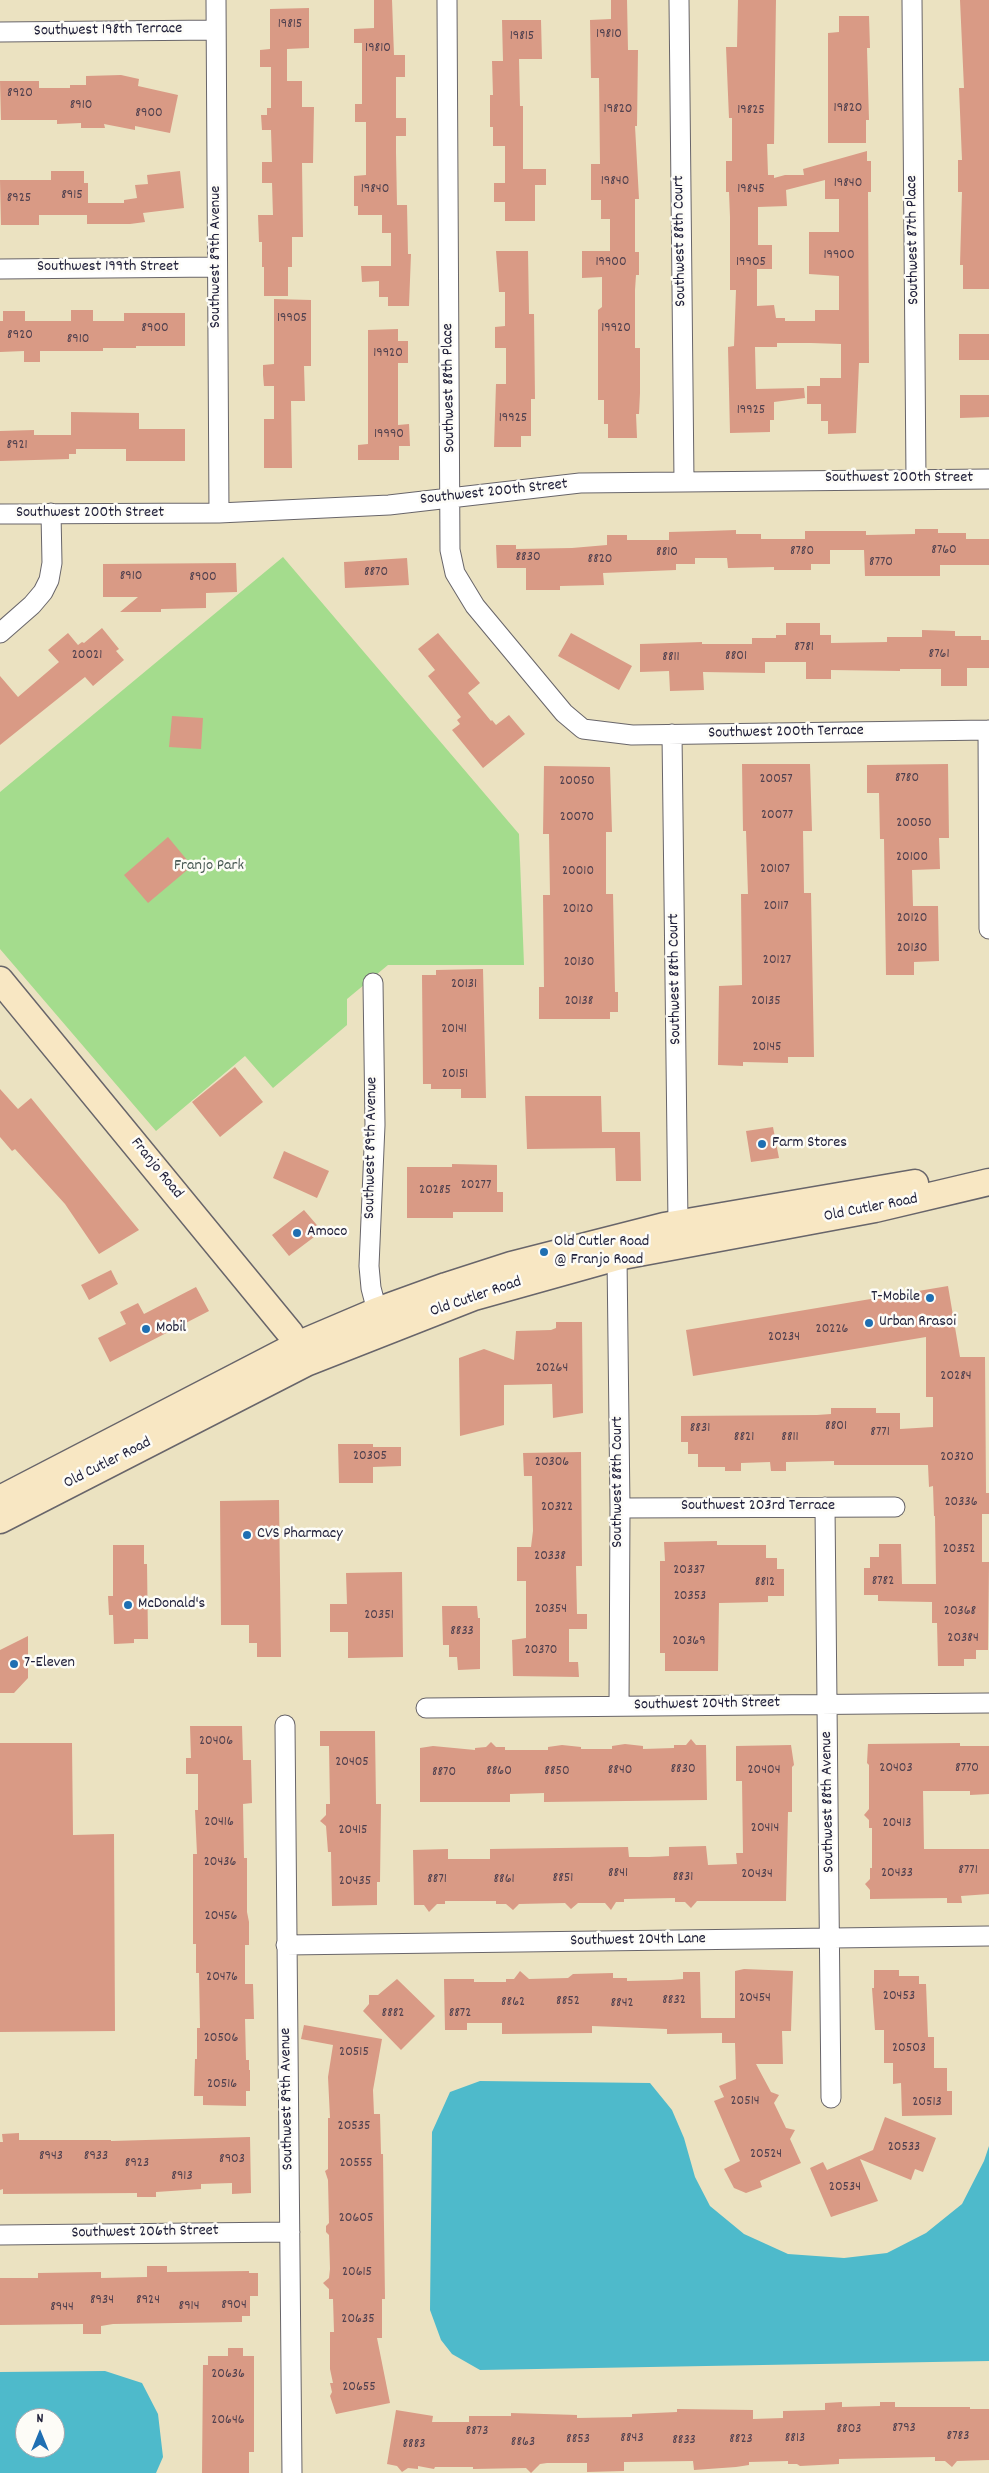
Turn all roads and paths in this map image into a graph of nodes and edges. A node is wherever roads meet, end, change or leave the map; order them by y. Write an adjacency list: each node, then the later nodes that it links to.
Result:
1 (216, 0): 5 (street, Southwest 89th Avenue)
2 (447, 0): 12 (street, Southwest 88th Place)
3 (679, 0): 11 (street, Southwest 88th Court)
4 (912, 0): 9 (street, Southwest 87th Place)
5 (216, 30): 6 (street, Southwest 198th Terrace); 7 (street, Southwest 89th Avenue)
6 (0, 32)
7 (217, 267): 8 (street, Southwest 199th Street); 14 (street, Southwest 89th Avenue)
8 (0, 269)
9 (916, 479): 10 (street, Southwest 200th Street); 11 (street, Southwest 200th Street)
10 (989, 479)
11 (684, 481): 12 (street, Southwest 200th Street)
12 (450, 498): 14 (street, Southwest 200th Street); 17 (street, Southwest 88th Place)
13 (51, 513): 14 (street, Southwest 200th Street); 15 (street, Southwest 200th Street); 16 (street)
14 (219, 513)
15 (0, 514)
16 (0, 633)
17 (583, 729): 19 (street, Southwest 200th Terrace)
18 (988, 730): 19 (street, Southwest 200th Terrace); 20 (street)
19 (672, 734): 26 (street, Southwest 88th Court)
20 (989, 929)
21 (0, 980): 30 (main road, Franjo Road)
22 (373, 983): 29 (street, Southwest 89th Avenue)
23 (989, 1165): 25 (main road, Old Cutler Road)
24 (989, 1182): 25 (main road, Old Cutler Road)
25 (816, 1210): 26 (main road, Old Cutler Road); 27 (main road, Old Cutler Road)
26 (678, 1223): 28 (main road, Old Cutler Road)
27 (617, 1257): 28 (main road, Old Cutler Road); 35 (street, Southwest 88th Court)
28 (573, 1258): 29 (main road, Old Cutler Road); 30 (main road, Old Cutler Road)
29 (376, 1311): 30 (main road, Old Cutler Road)
30 (301, 1354): 31 (main road, Old Cutler Road)
31 (63, 1476): 32 (main road, Old Cutler Road); 36 (main road, Old Cutler Road)
32 (0, 1499)
33 (825, 1507): 34 (street, Southwest 203rd Terrace); 35 (street, Southwest 203rd Terrace); 38 (street, Southwest 88th Avenue)
34 (895, 1507)
35 (620, 1508): 39 (street, Southwest 88th Court)
36 (0, 1520)
37 (989, 1702): 38 (street, Southwest 204th Street)
38 (827, 1704): 39 (street, Southwest 204th Street); 43 (street, Southwest 88th Avenue)
39 (619, 1706): 40 (street, Southwest 204th Street)
40 (426, 1708)
41 (285, 1724): 44 (street, Southwest 89th Avenue)
42 (989, 1936): 43 (street, Southwest 204th Lane)
43 (830, 1938): 44 (street, Southwest 204th Lane); 45 (street, Southwest 88th Avenue)
44 (286, 1945): 46 (street, Southwest 89th Avenue)
45 (831, 2098)
46 (290, 2232): 47 (street, Southwest 206th Street); 48 (street, Southwest 89th Avenue)
47 (0, 2235)
48 (292, 2473)

